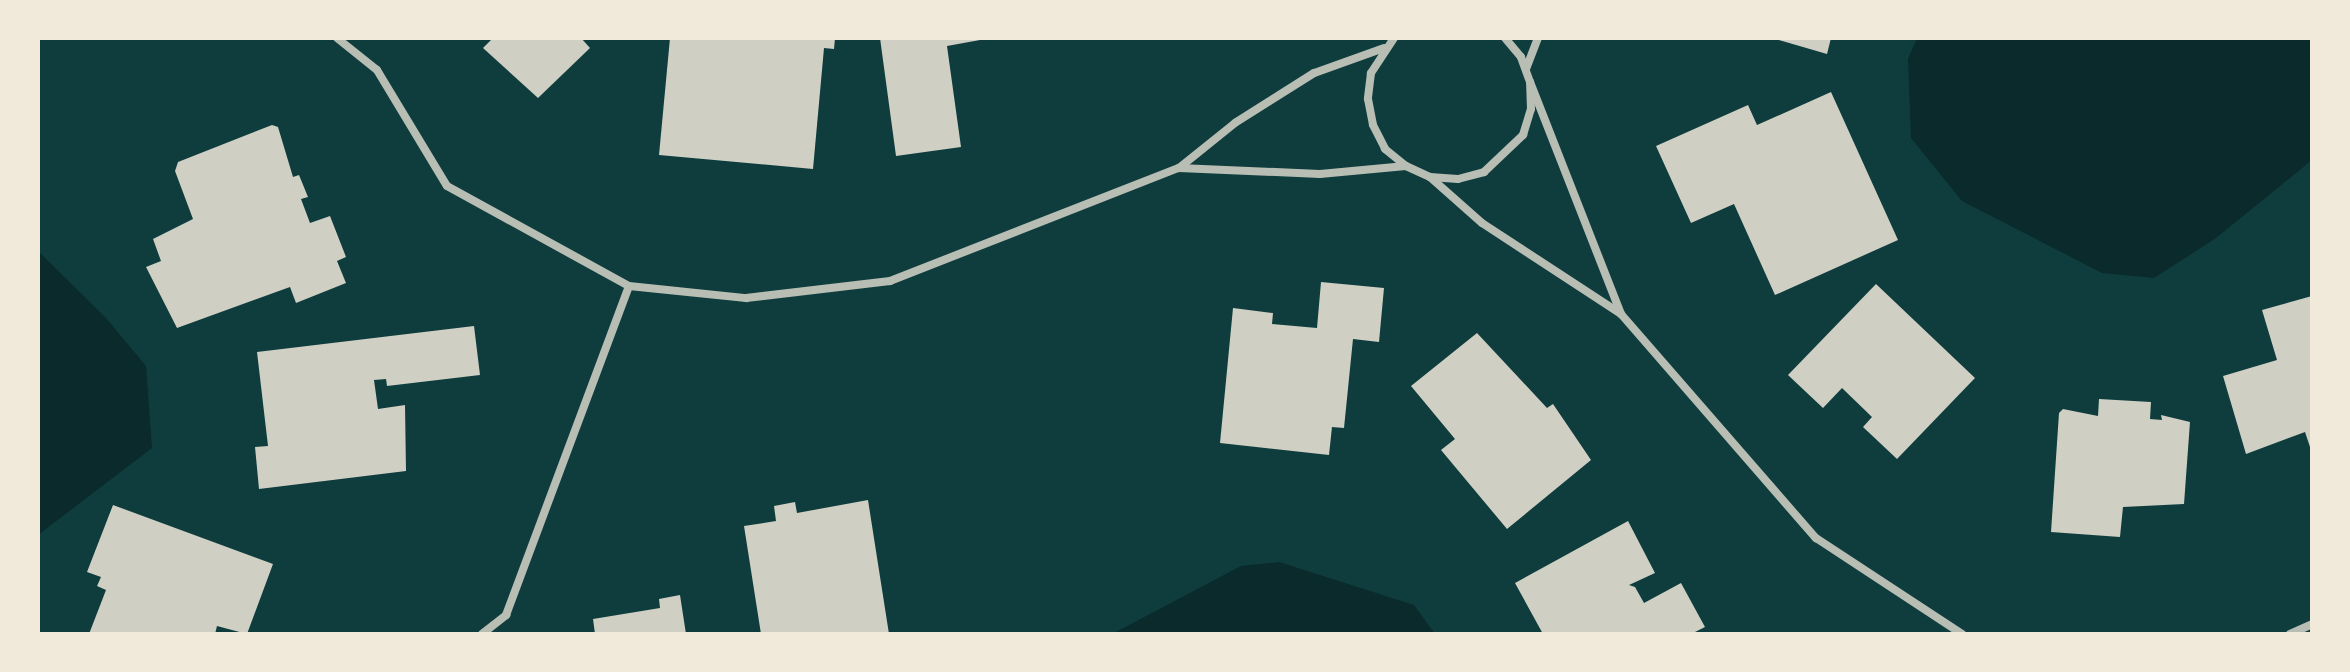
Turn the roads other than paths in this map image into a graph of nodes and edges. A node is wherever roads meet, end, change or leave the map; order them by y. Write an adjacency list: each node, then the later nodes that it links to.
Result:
1 (337, 38): 11 (street)
2 (1394, 38): 5 (street)
3 (1505, 38): 6 (street)
4 (1538, 38): 6 (street)
5 (1384, 48): 8 (street); 9 (street)
6 (1526, 70): 7 (street)
7 (1530, 82): 10 (street); 12 (street)
8 (1406, 166): 9 (street); 10 (street)
9 (1179, 168): 11 (street)
10 (1430, 177): 12 (street)
11 (629, 286): 14 (street)
12 (1621, 314): 15 (street)
13 (2312, 624): 16 (street)
14 (482, 634)
15 (1962, 634)
16 (2290, 634)

